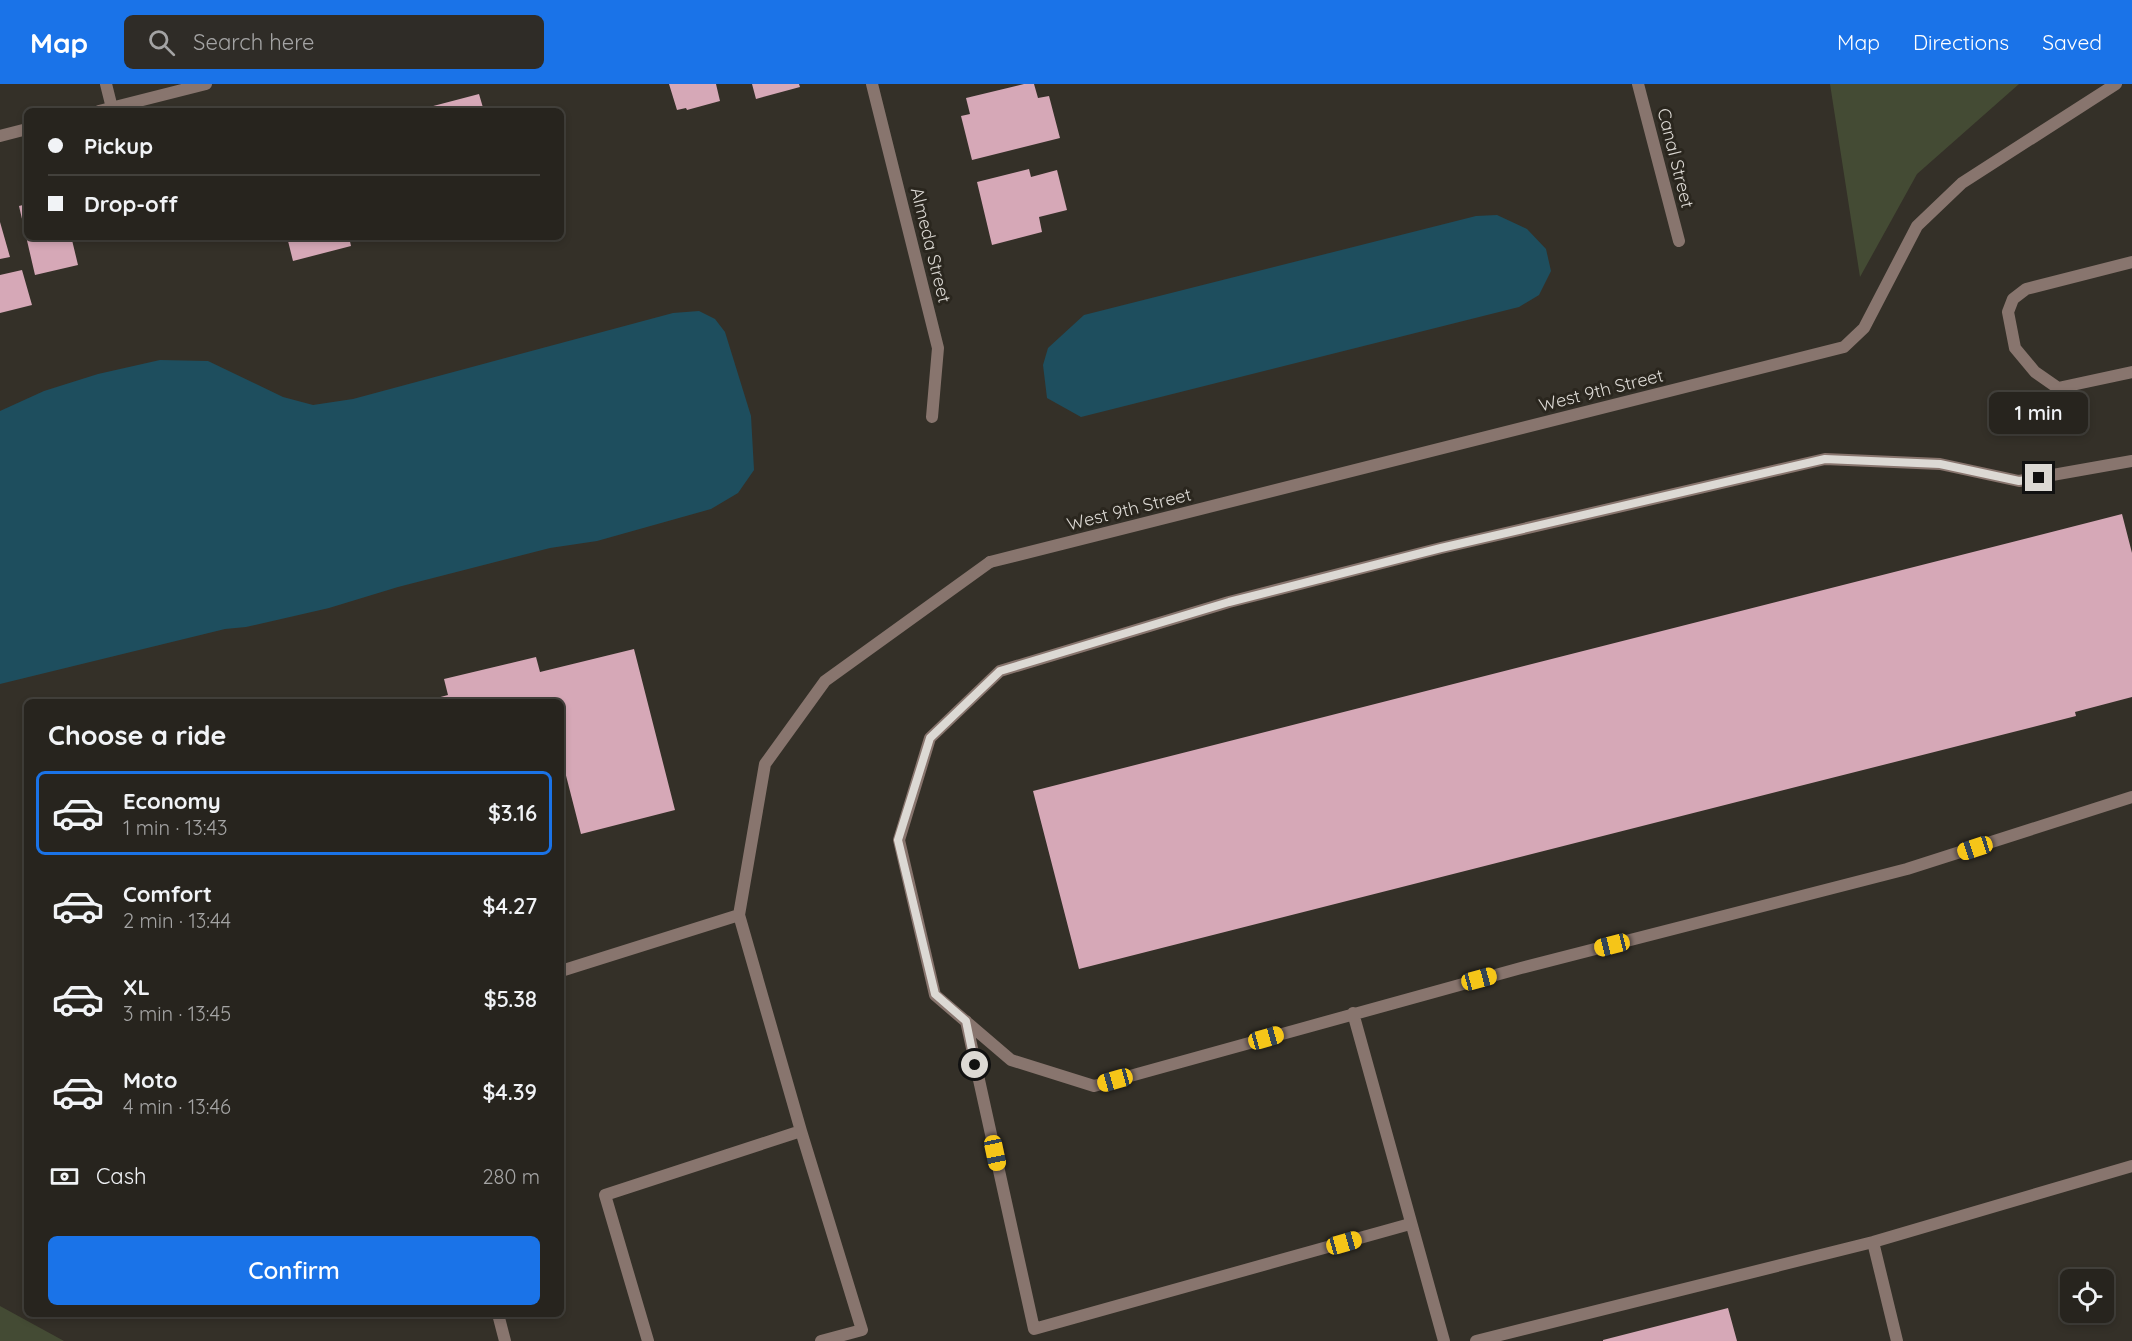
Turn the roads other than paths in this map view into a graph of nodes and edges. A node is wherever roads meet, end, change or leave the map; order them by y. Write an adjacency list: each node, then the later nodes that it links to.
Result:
1 (106, 84): 6 (street)
2 (206, 84): 6 (street)
3 (872, 84): 12 (street, Almeda Street)
4 (1638, 84): 9 (street, Canal Street)
5 (2116, 84): 15 (street, West 9th Street)
6 (112, 108)
7 (24, 130): 8 (street)
8 (0, 136)
9 (1679, 241)
10 (2132, 262): 11 (street)
11 (2132, 372)
12 (932, 417)
13 (2132, 461): 18 (street)
14 (2132, 797): 17 (street)
15 (740, 915): 16 (street); 19 (street)
16 (564, 970)
17 (1353, 1013): 18 (street); 21 (street)
18 (966, 1021): 21 (street)
19 (801, 1131): 25 (street); 26 (street)
20 (2132, 1166): 22 (street)
21 (1410, 1224): 27 (street)
22 (1873, 1242): 28 (street); 29 (street)
23 (499, 1317): 24 (street)
24 (505, 1341)
25 (648, 1341)
26 (821, 1341)
27 (1444, 1341)
28 (1476, 1341)
29 (1897, 1341)

